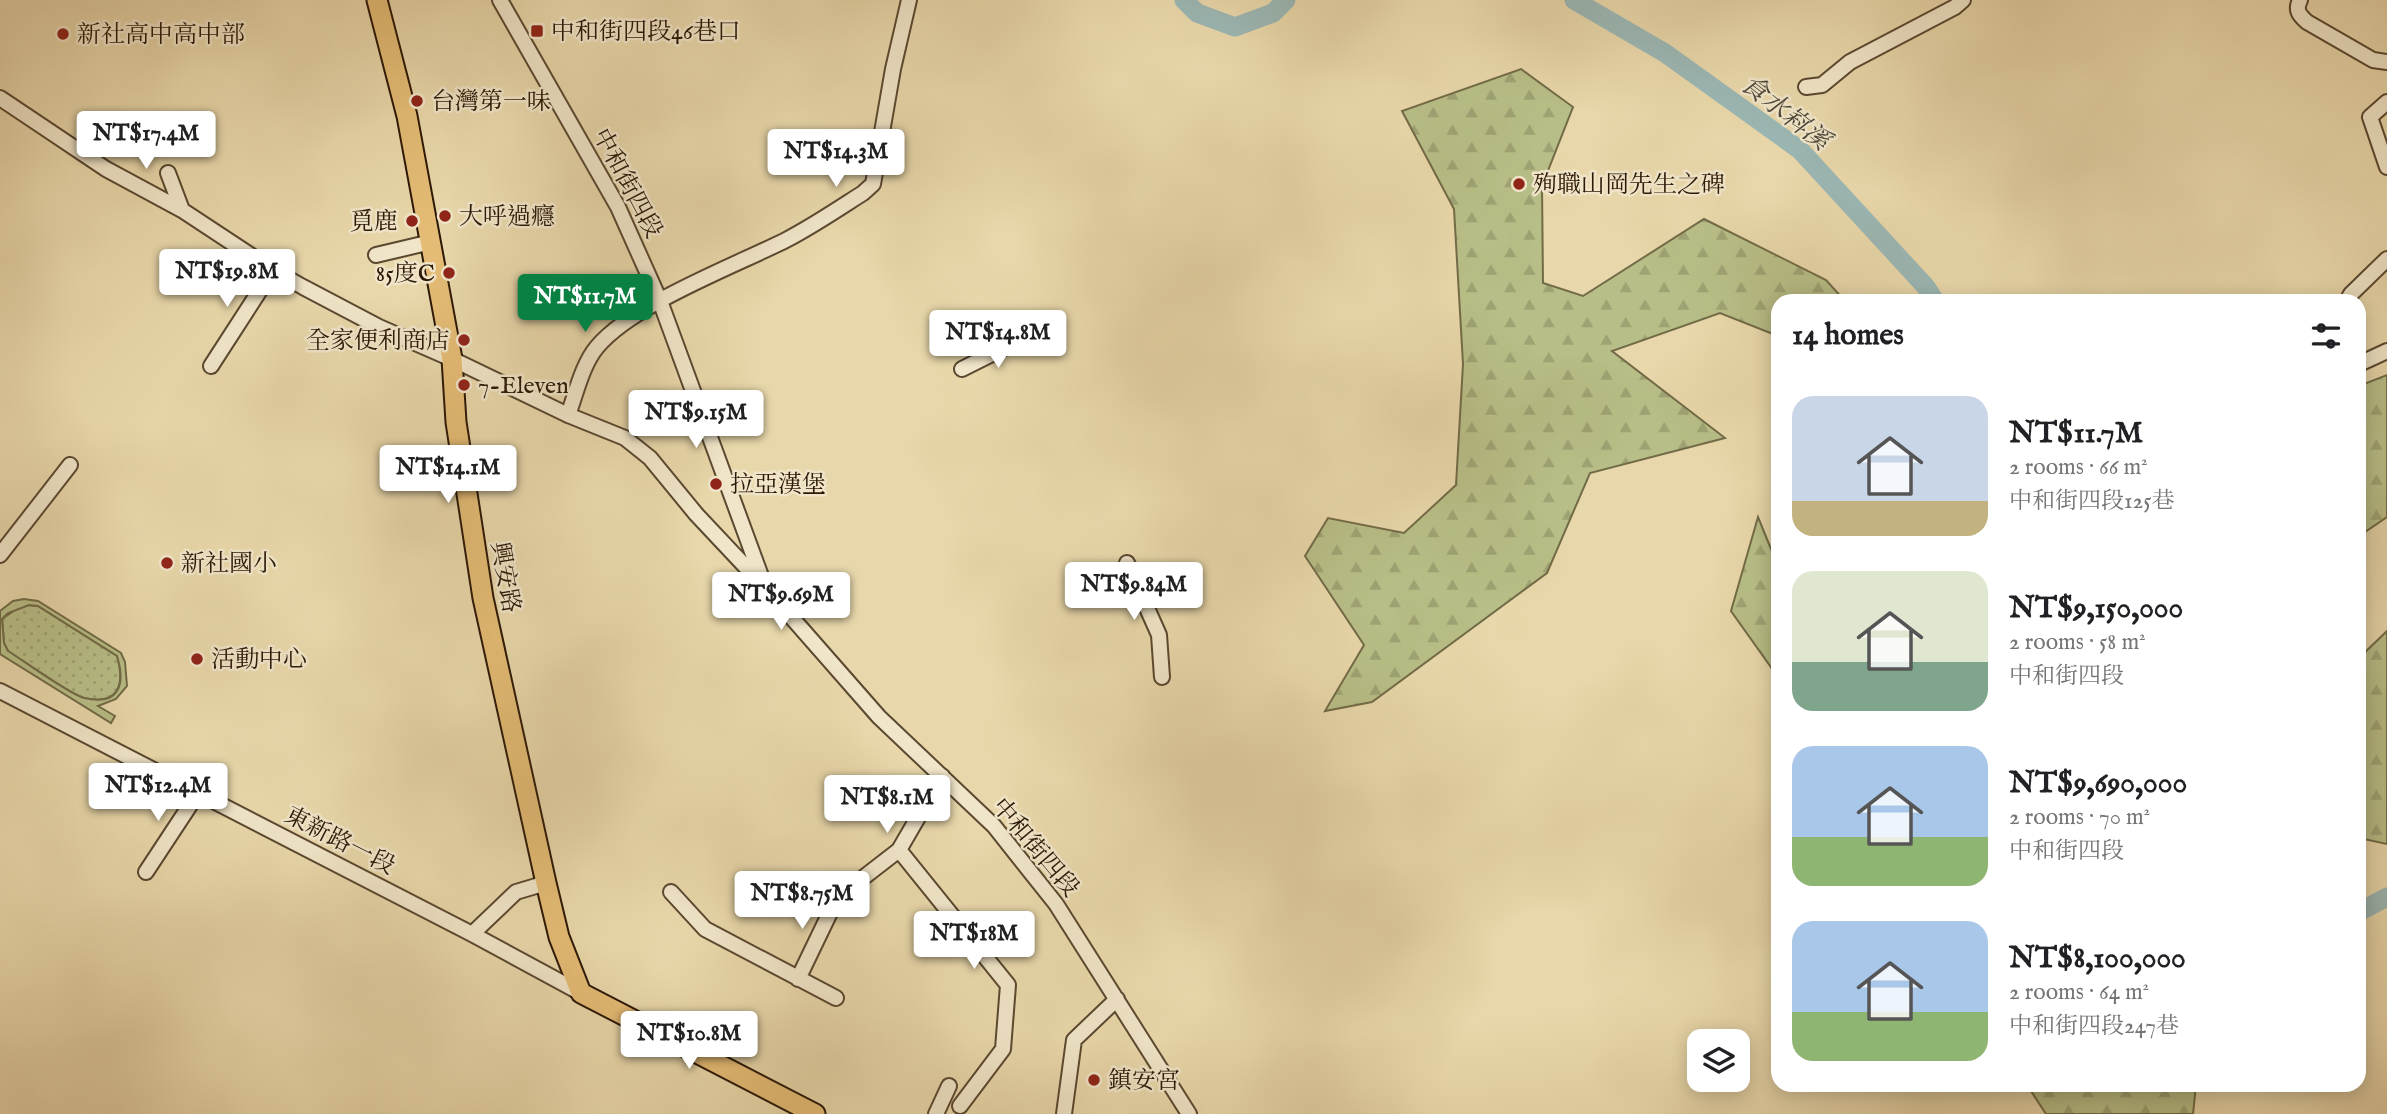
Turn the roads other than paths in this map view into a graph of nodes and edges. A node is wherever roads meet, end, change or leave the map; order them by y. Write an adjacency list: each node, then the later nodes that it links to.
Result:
1 (377, 0): 13 (main road, 興安路)
2 (500, 0): 18 (street, 中和街四段)
3 (909, 0): 18 (street)
4 (1963, 0): 7 (street)
5 (2300, 0): 6 (street)
6 (2387, 62)
7 (1806, 87)
8 (0, 98): 12 (street)
9 (2387, 102): 10 (street)
10 (2387, 167)
11 (168, 173): 12 (street)
12 (182, 210): 16 (street)
13 (431, 243): 14 (street); 21 (main road, 興安路)
14 (376, 256)
15 (2387, 259): 17 (street)
16 (273, 270): 21 (street); 23 (street)
17 (2351, 294)
18 (660, 301): 25 (street); 29 (street, 中和街四段)
19 (1018, 341): 24 (street)
20 (2387, 351): 22 (street)
21 (452, 359): 25 (street); 36 (main road, 興安路)
22 (2366, 361)
23 (211, 366)
24 (962, 369)
25 (568, 415): 29 (street)
26 (70, 465): 27 (street)
27 (0, 555)
28 (1127, 563): 30 (street)
29 (765, 587): 32 (street, 中和街四段)
30 (1162, 677)
31 (0, 691): 33 (street, 東新路一段)
32 (942, 776): 34 (street); 42 (street, 中和街四段)
33 (198, 793): 35 (street); 38 (street, 東新路一段)
34 (899, 850): 39 (street); 44 (street)
35 (146, 872)
36 (546, 883): 38 (street); 40 (main road, 興安路)
37 (671, 892): 39 (street)
38 (472, 934): 40 (street, 東新路一段)
39 (798, 979): 41 (street)
40 (581, 993): 45 (main road)
41 (836, 998)
42 (1117, 999): 47 (street); 48 (street, 中和街四段)
43 (949, 1086): 46 (street)
44 (960, 1106)
45 (815, 1114)
46 (936, 1114)
47 (1063, 1114)
48 (1189, 1114)

